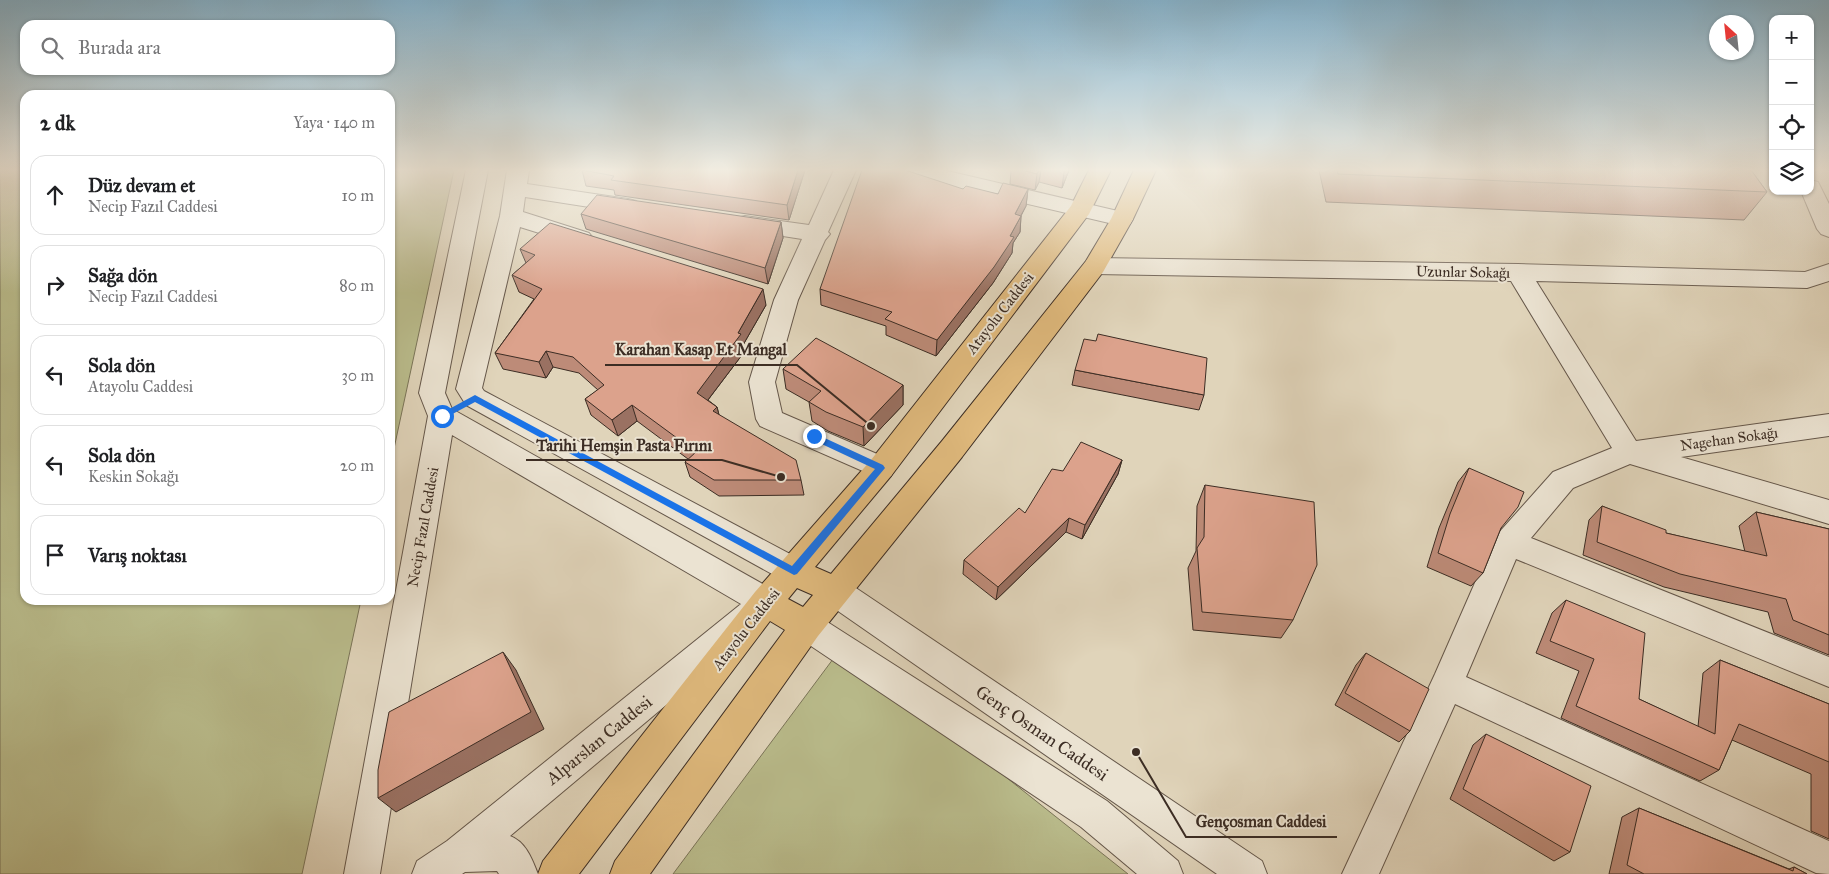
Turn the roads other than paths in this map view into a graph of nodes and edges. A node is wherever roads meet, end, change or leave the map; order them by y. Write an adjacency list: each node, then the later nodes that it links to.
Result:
1 (469, 211): 18 (street)
2 (512, 211): 8 (street)
3 (827, 211): 12 (street)
4 (1080, 211): 21 (main road, Atayolu Caddesi)
5 (1088, 211): 9 (street)
6 (1126, 211): 9 (main road)
7 (1821, 211): 11 (street)
8 (511, 216): 13 (street); 17 (street)
9 (1122, 219): 14 (main road)
10 (720, 220): 12 (street)
11 (1829, 229)
12 (818, 234): 21 (street)
13 (606, 245)
14 (1095, 266): 15 (street, Uzunlar Sokağı); 25 (main road)
15 (1518, 272): 16 (street, Uzunlar Sokağı); 20 (street)
16 (1829, 272)
17 (475, 398): 18 (street); 24 (street)
18 (442, 416): 26 (street); 32 (street, Necip Fazıl Caddesi)
19 (1829, 425): 20 (street, Nagehan Sokağı)
20 (1629, 453): 22 (street); 23 (street, Nagehan Sokağı)
21 (880, 468): 24 (main road, Atayolu Caddesi)
22 (1829, 512)
23 (1509, 544): 28 (street); 29 (street, Nagehan Sokağı)
24 (794, 571): 25 (main road); 26 (main road, Atayolu Caddesi)
25 (836, 592): 27 (main road); 38 (street, Genç Osman Caddesi)
26 (766, 602): 27 (main road); 30 (street, Alparslan Caddesi); 35 (main road, Atayolu Caddesi)
27 (807, 626): 36 (main road); 37 (street)
28 (1829, 672)
29 (1447, 684): 31 (street); 39 (street, Nagehan Sokağı)
30 (460, 854): 33 (street, Alparslan Caddesi); 34 (street)
31 (1829, 860)
32 (362, 874)
33 (430, 874)
34 (520, 874)
35 (556, 874)
36 (628, 874)
37 (1165, 874)
38 (1249, 874)
39 (1360, 874)

